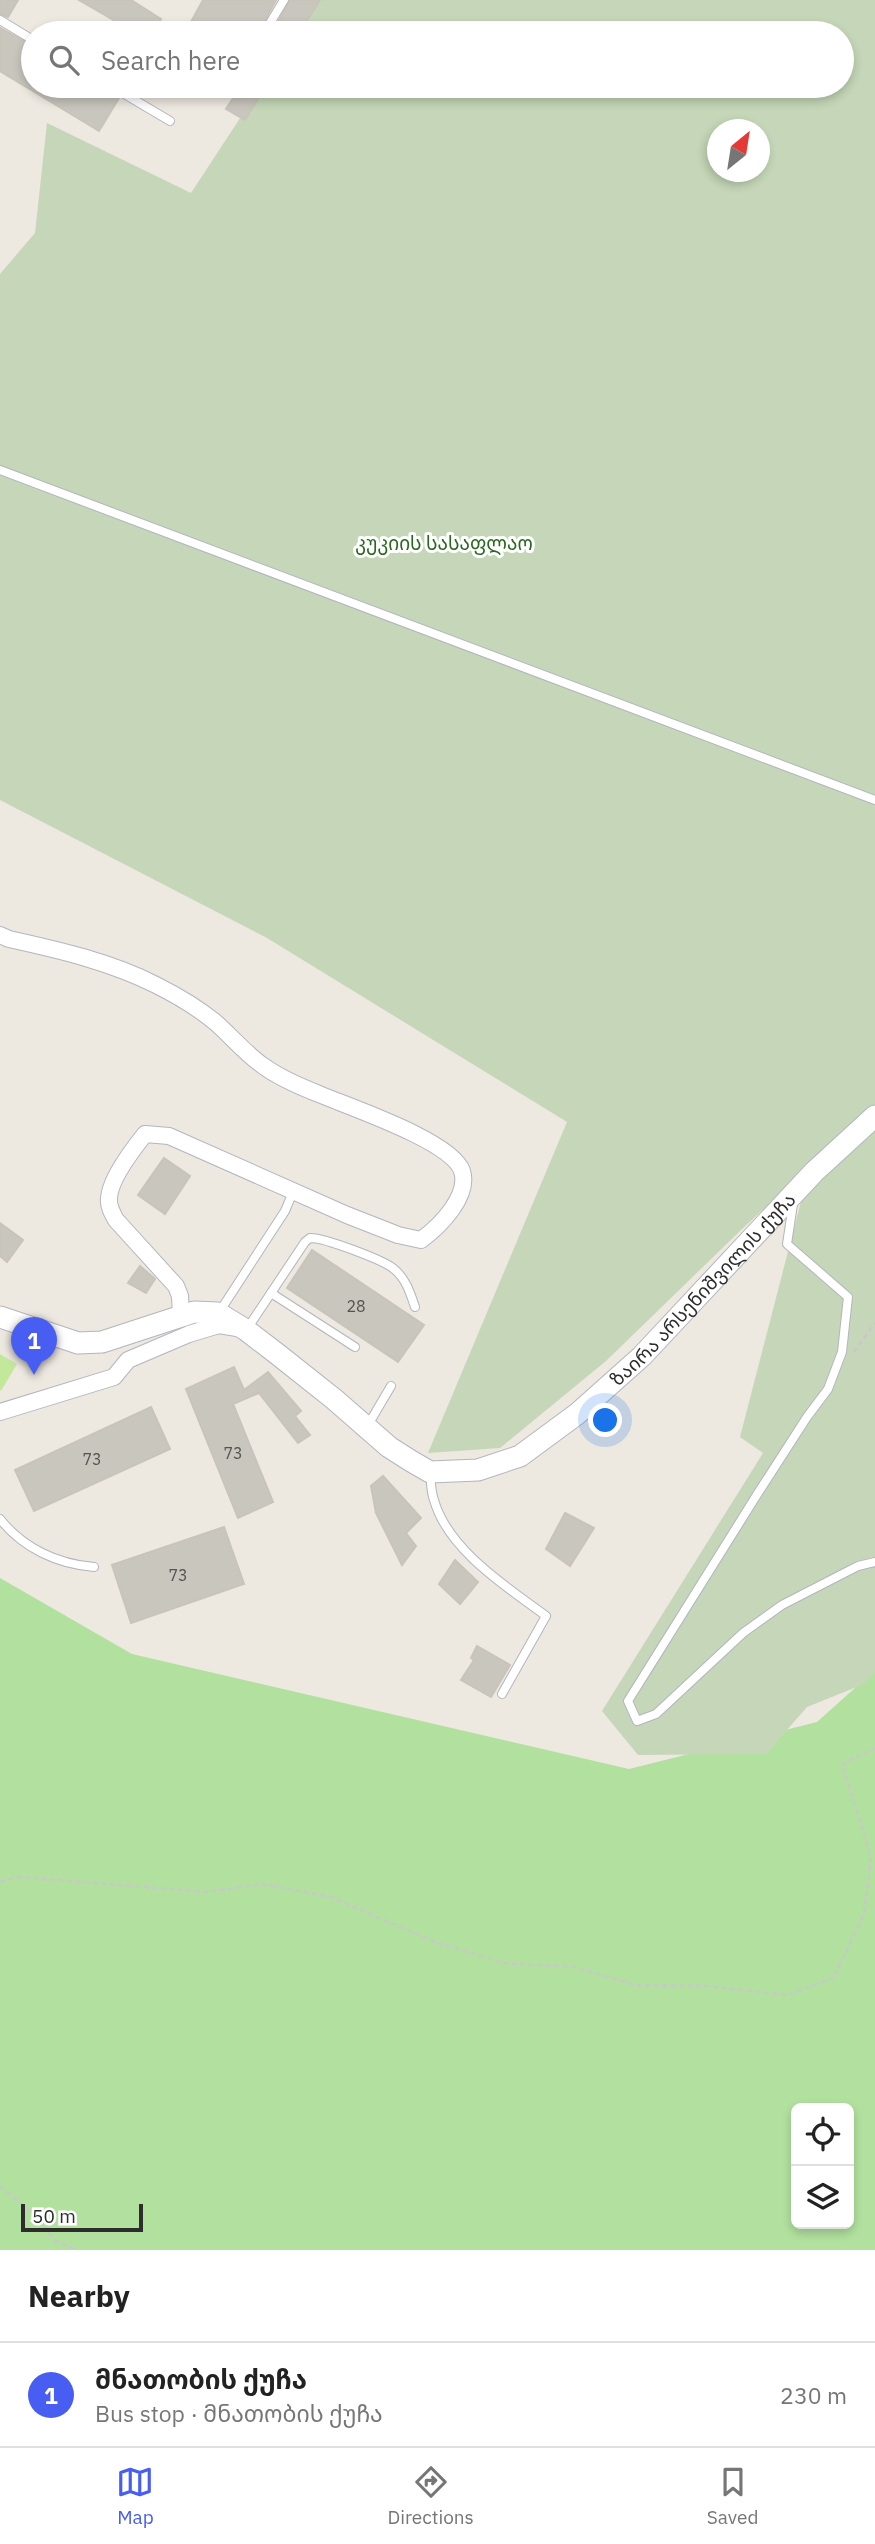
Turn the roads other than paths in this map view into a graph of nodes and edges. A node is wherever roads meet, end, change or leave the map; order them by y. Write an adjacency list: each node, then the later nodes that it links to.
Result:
1 (284, 0): 3 (lane)
2 (0, 20): 4 (lane)
3 (271, 21)
4 (21, 33)
5 (131, 98): 6 (lane)
6 (170, 121)
7 (0, 470): 8 (lane)
8 (875, 800)
9 (0, 935): 11 (street)
10 (875, 1116): 12 (street, ზაირა არსენიშვილის ქუჩა)
11 (293, 1192): 15 (lane); 17 (street)
12 (794, 1194): 23 (street, ზაირა არსენიშვილის ქუჩა); 25 (lane)
13 (271, 1293): 14 (lane); 18 (lane); 19 (lane)
14 (415, 1307)
15 (218, 1313): 17 (street); 18 (street)
16 (0, 1317): 17 (street)
17 (185, 1325): 18 (street); 21 (street)
18 (246, 1330): 22 (street)
19 (355, 1347)
20 (391, 1387): 22 (lane)
21 (0, 1412)
22 (366, 1427): 23 (street)
23 (430, 1472): 27 (lane)
24 (0, 1519): 26 (lane)
25 (875, 1562)
26 (94, 1567)
27 (502, 1694)

